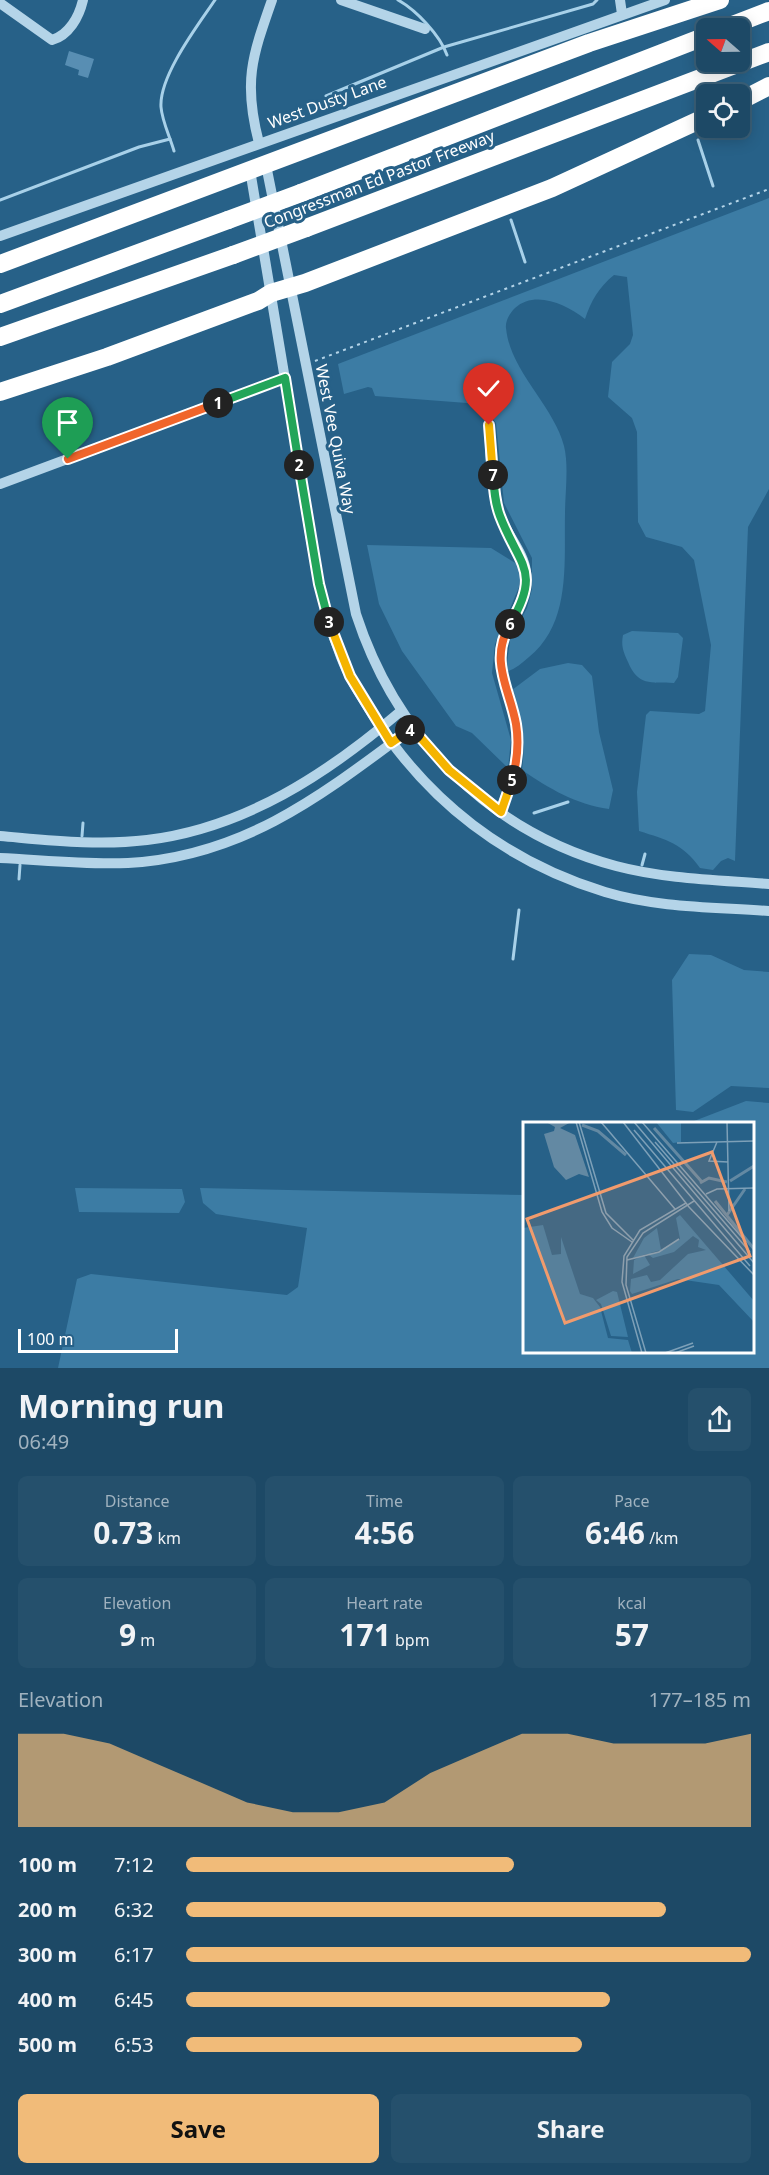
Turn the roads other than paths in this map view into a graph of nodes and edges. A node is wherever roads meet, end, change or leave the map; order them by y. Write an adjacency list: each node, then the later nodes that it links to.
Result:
1 (84, 0): 7 (street)
2 (272, 0): 17 (street)
3 (341, 0): 11 (street)
4 (620, 0): 9 (street)
5 (665, 0): 9 (street, West Dusty Lane)
6 (720, 0): 18 (highway)
7 (0, 3)
8 (769, 11): 10 (highway)
9 (622, 14): 17 (street, West Dusty Lane)
10 (750, 18)
11 (425, 28)
12 (696, 40): 23 (highway, Congressman Ed Pastor Freeway, bridge)
13 (769, 52): 24 (highway, Congressman Ed Pastor Freeway, bridge)
14 (769, 86): 15 (highway)
15 (750, 95)
16 (696, 122): 21 (highway)
17 (259, 143): 19 (street, West Dusty Lane)
18 (258, 167): 20 (highway); 21 (street, West Vee Quiva Way); 22 (street)
19 (0, 236)
20 (0, 264)
21 (291, 286): 22 (highway); 29 (street, West Vee Quiva Way)
22 (271, 293): 25 (street); 26 (highway)
23 (0, 304)
24 (0, 337)
25 (285, 378): 28 (street); 30 (street)
26 (0, 392)
27 (489, 425): 33 (street)
28 (0, 484)
29 (401, 711): 30 (street); 31 (street, West Vee Quiva Way)
30 (381, 728): 32 (street); 34 (street)
31 (412, 728): 32 (street); 33 (street, West Vee Quiva Way)
32 (391, 743): 35 (street); 37 (street)
33 (501, 812): 36 (street, West Vee Quiva Way)
34 (0, 836)
35 (0, 858)
36 (769, 884)
37 (769, 911)

